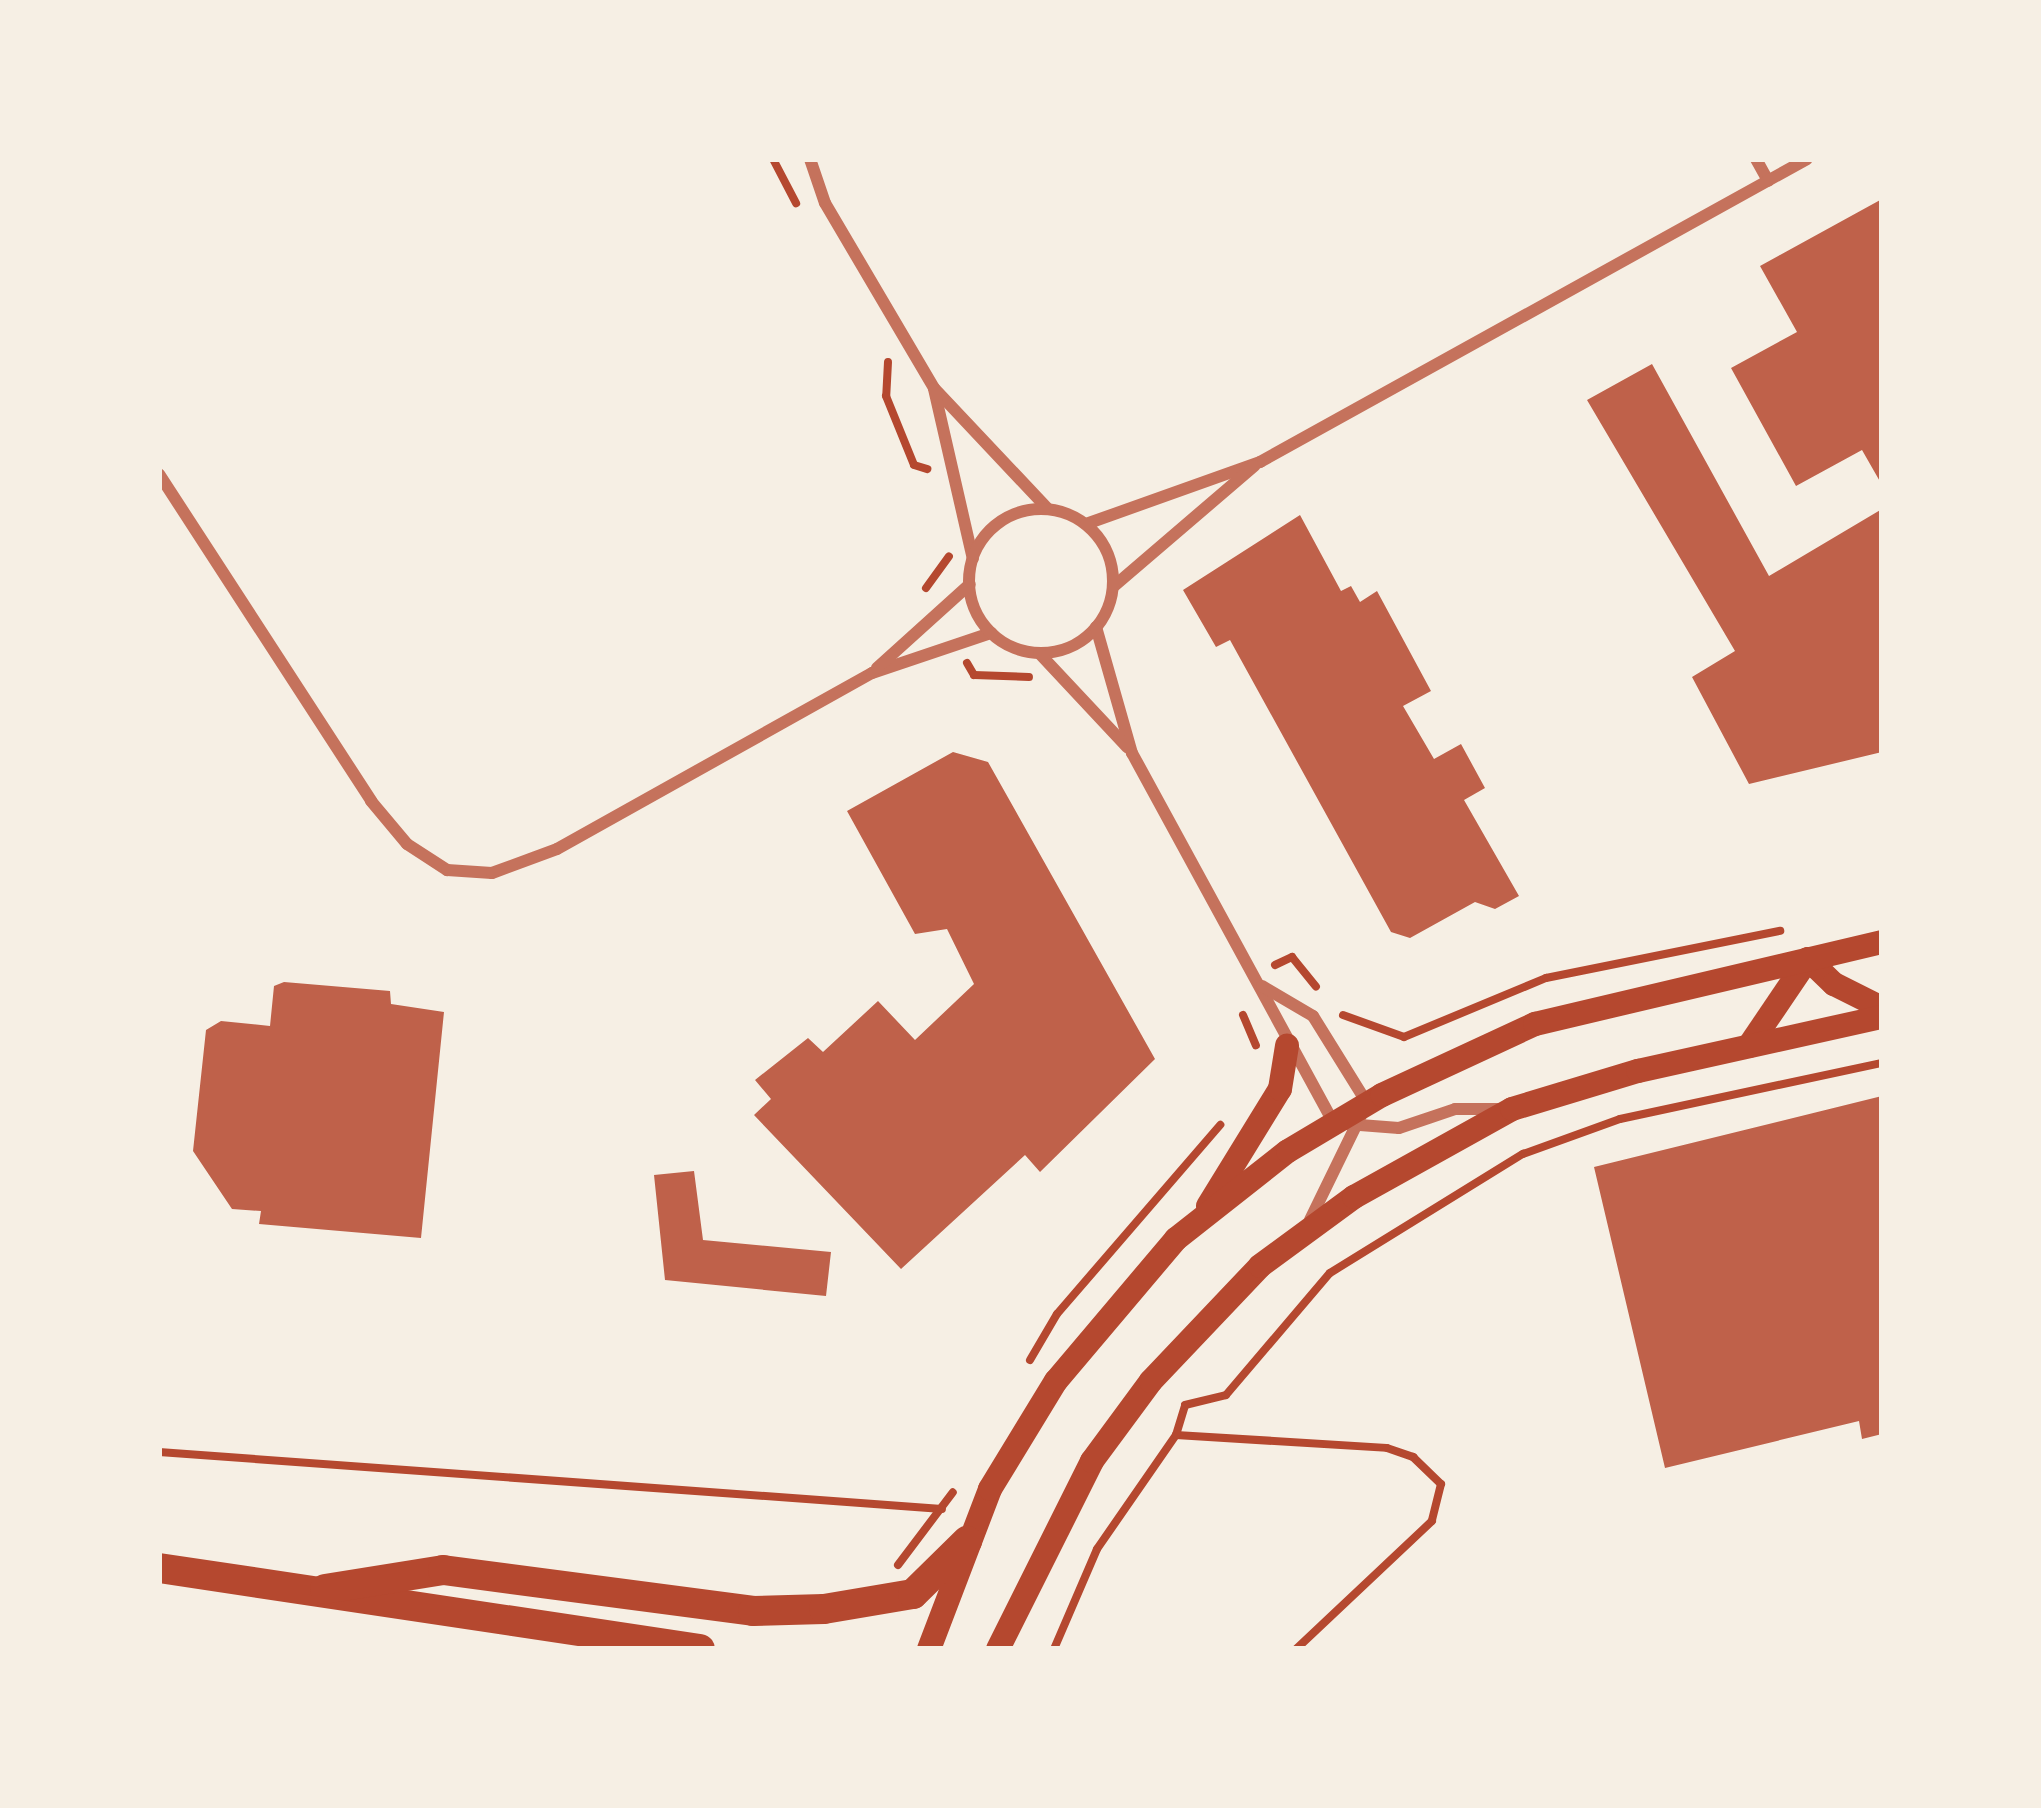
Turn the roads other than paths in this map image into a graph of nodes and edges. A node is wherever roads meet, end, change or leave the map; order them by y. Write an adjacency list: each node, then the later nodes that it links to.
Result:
1 (810, 159): 5 (street)
2 (1756, 159): 4 (street)
3 (1807, 159): 4 (street)
4 (1768, 181): 6 (street)
5 (934, 388): 8 (street); 10 (street)
6 (1260, 462): 9 (street); 12 (street)
7 (159, 474): 16 (street)
8 (1048, 509): 9 (street); 10 (street)
9 (1086, 524): 12 (street)
10 (973, 559): 11 (street)
11 (970, 584): 14 (street); 16 (street)
12 (1114, 587): 13 (street)
13 (1096, 627): 15 (street); 17 (street)
14 (992, 633): 15 (street); 16 (street)
15 (1039, 653): 17 (street)
16 (872, 673)
17 (1132, 753): 20 (street)
18 (1882, 942): 19 (main road)
19 (1808, 959): 21 (main road); 23 (main road); 25 (main road)
20 (1258, 980): 22 (street); 25 (street)
21 (1882, 1012): 23 (main road)
22 (1287, 1046): 25 (street); 26 (main road)
23 (1749, 1046): 24 (main road)
24 (1512, 1108): 25 (street); 27 (main road)
25 (1352, 1117): 26 (main road); 27 (street)
26 (1204, 1214): 28 (main road)
27 (1301, 1235): 33 (main road)
28 (967, 1541): 30 (highway); 32 (main road)
29 (159, 1568): 30 (highway)
30 (325, 1589): 31 (highway)
31 (700, 1649)
32 (929, 1649)
33 (998, 1649)

